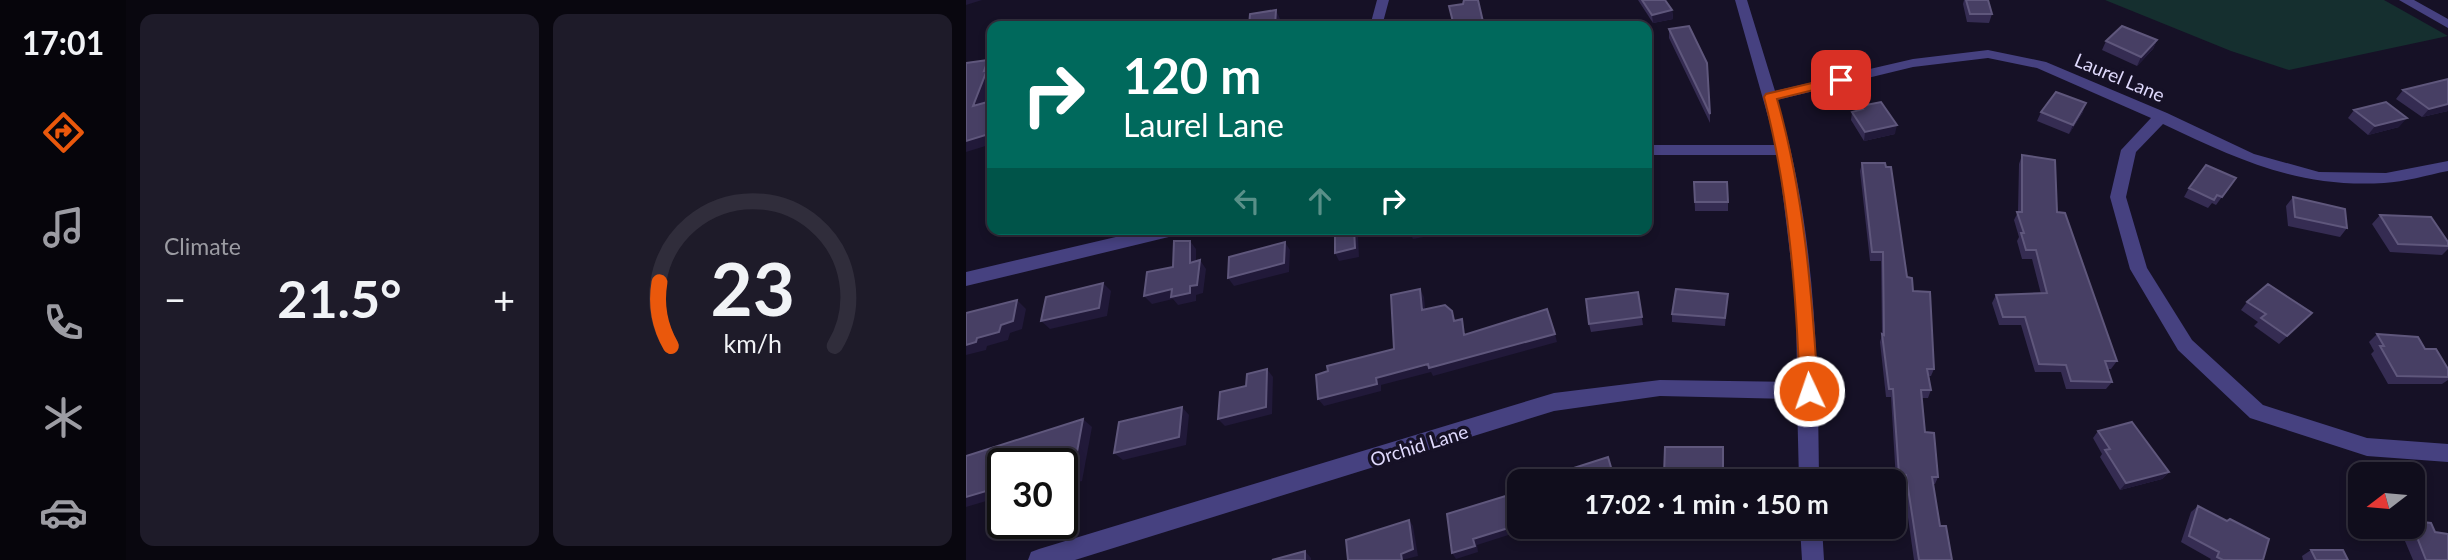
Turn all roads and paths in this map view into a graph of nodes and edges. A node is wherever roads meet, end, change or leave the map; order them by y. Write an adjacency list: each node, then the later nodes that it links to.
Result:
1 (1383, 0): 4 (street)
2 (1741, 0): 6 (street)
3 (2405, 0): 5 (street)
4 (1377, 21)
5 (2448, 24)
6 (1770, 97): 7 (street, Laurel Lane); 9 (street)
7 (2162, 116): 10 (street, Laurel Lane); 14 (street)
8 (1652, 150): 9 (street)
9 (1785, 150): 13 (street)
10 (2448, 166)
11 (1152, 235): 12 (street)
12 (966, 279)
13 (1809, 391): 15 (street); 17 (street, Orchid Lane)
14 (2448, 453)
15 (1809, 469)
16 (1812, 539): 18 (street)
17 (1039, 560)
18 (1813, 560)

